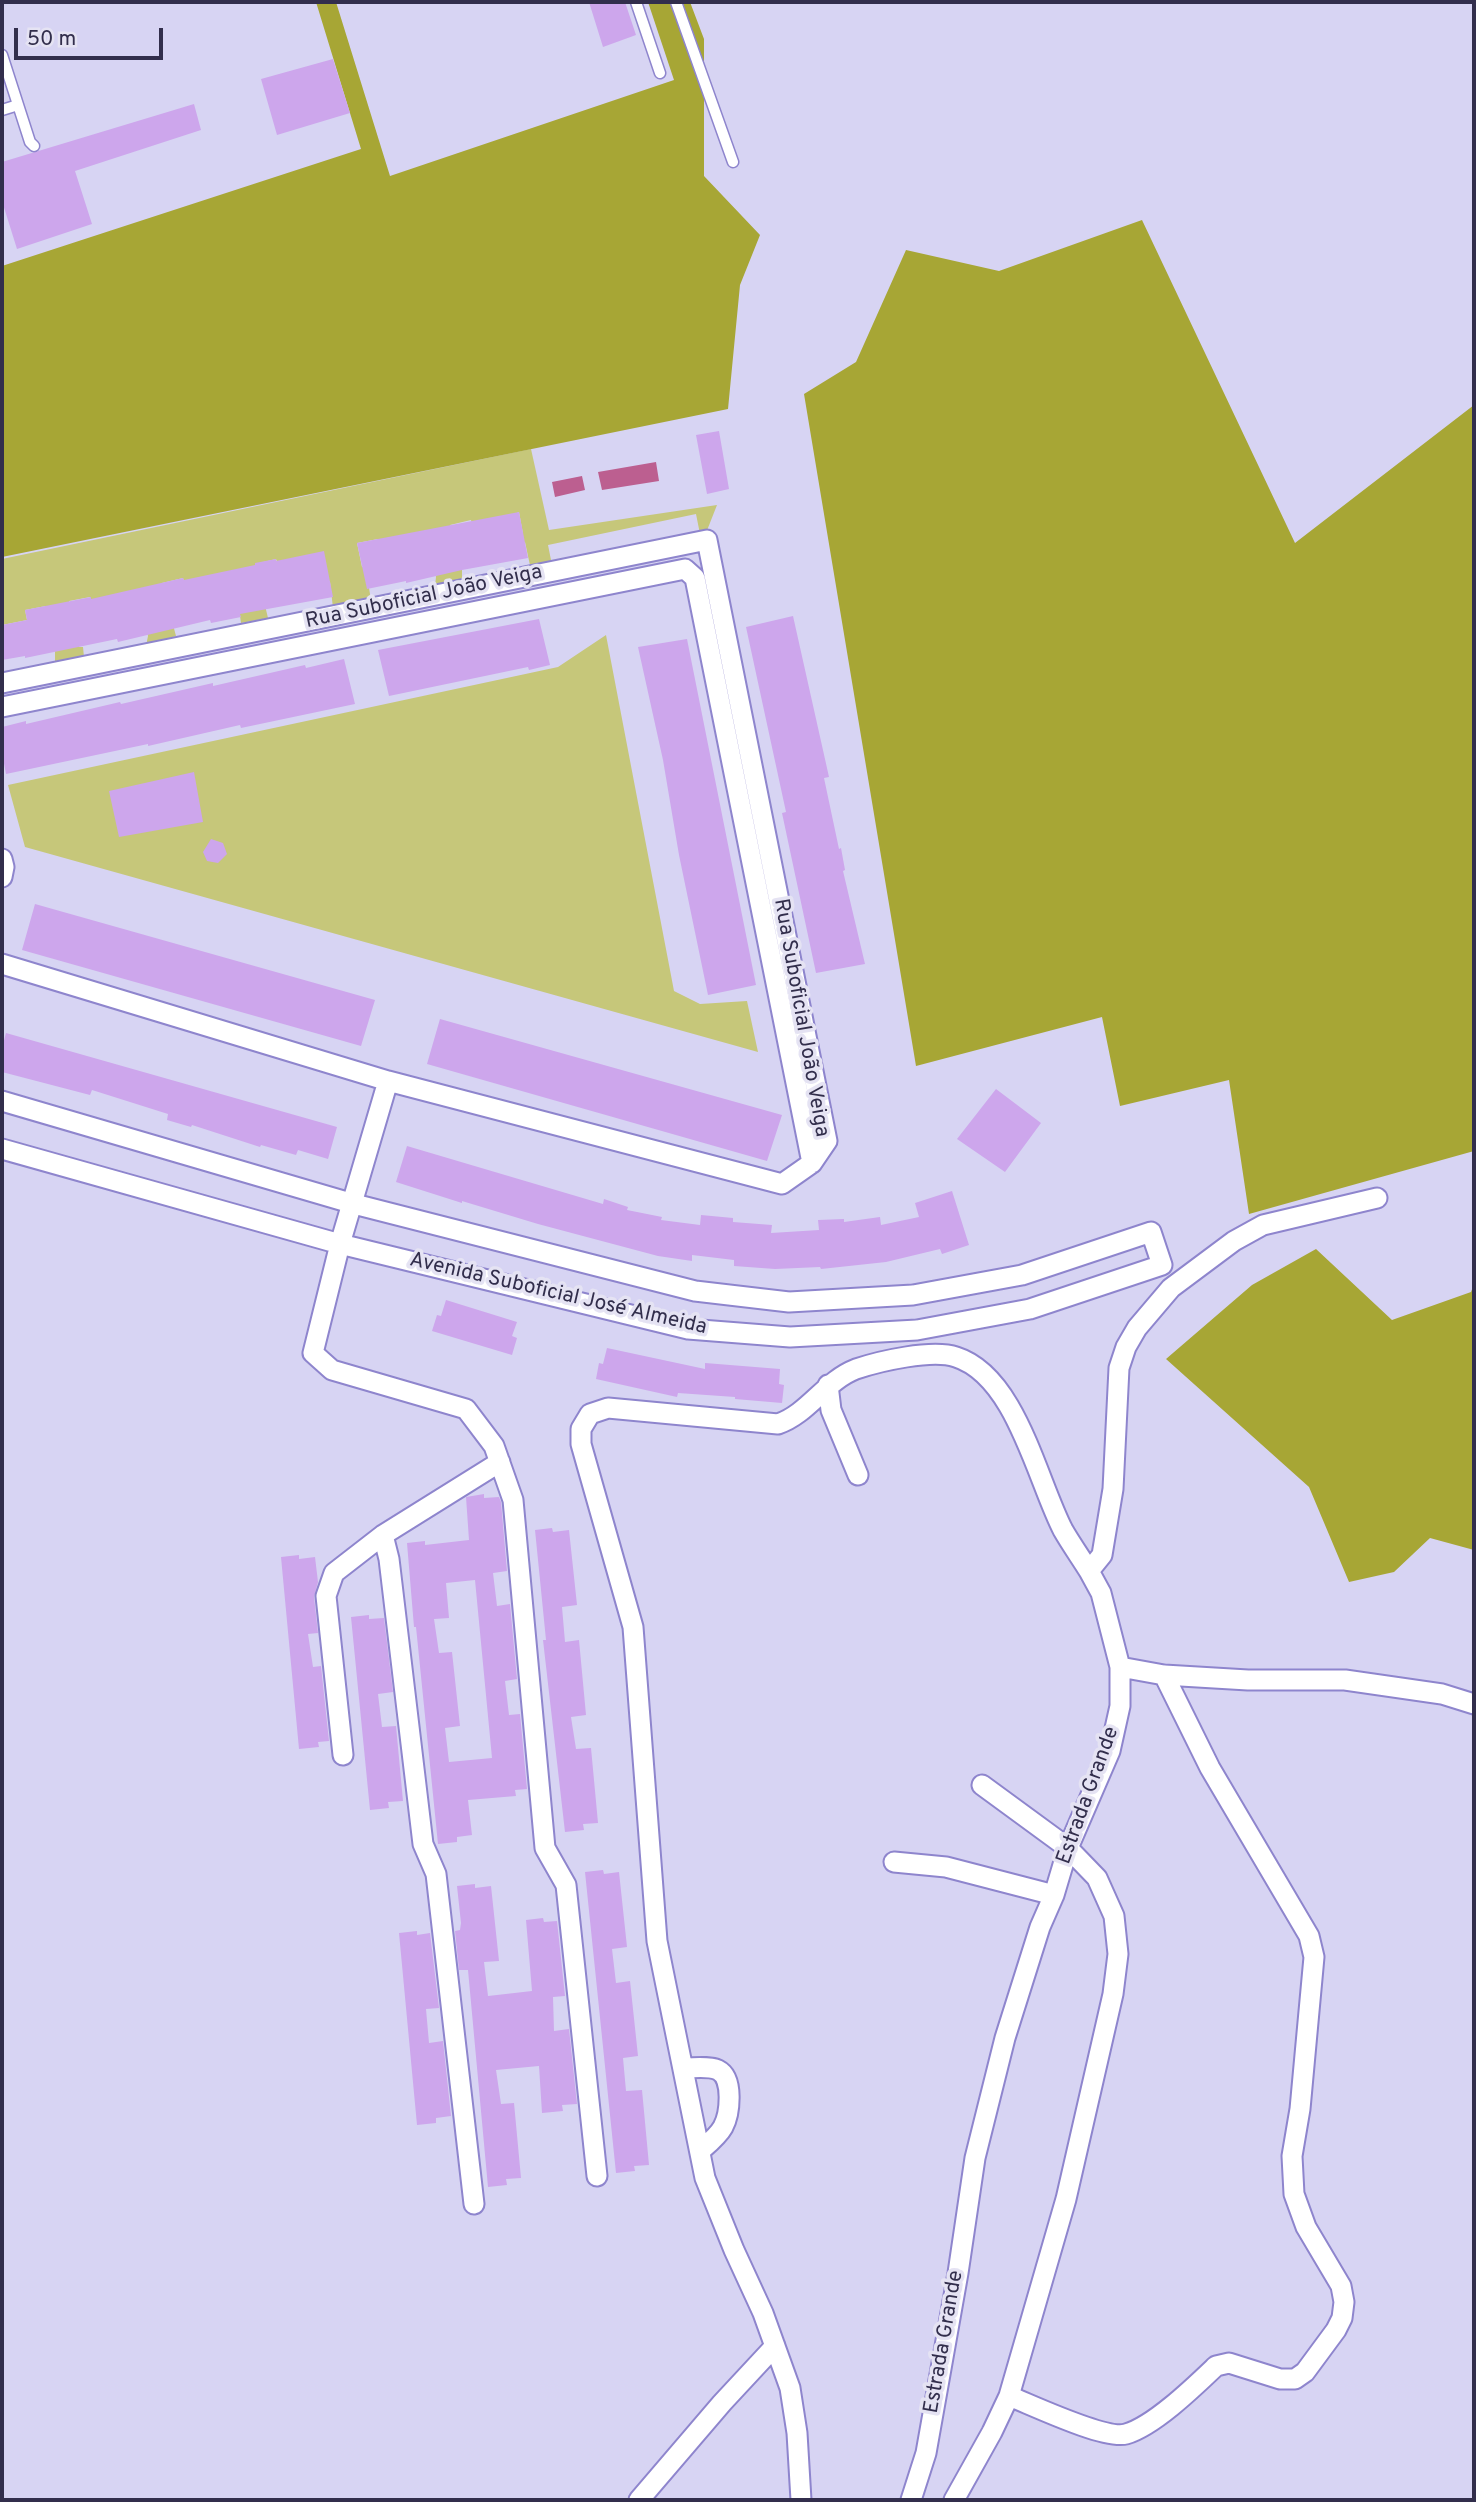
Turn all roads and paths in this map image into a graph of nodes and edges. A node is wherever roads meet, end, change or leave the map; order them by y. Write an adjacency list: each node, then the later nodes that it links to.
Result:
1 (636, 2): 4 (lane)
2 (676, 2): 8 (lane)
3 (2, 55): 5 (lane)
4 (660, 72)
5 (18, 105): 6 (lane); 7 (lane)
6 (2, 110)
7 (34, 146)
8 (733, 162)
9 (2, 684): 17 (street, Rua Suboficial João Veiga)
10 (2, 707): 17 (street, Rua Suboficial João Veiga)
11 (2, 859): 12 (street)
12 (2, 877)
13 (2, 964): 14 (street)
14 (388, 1081): 17 (street); 19 (street)
15 (2, 1101): 19 (street, Avenida Suboficial José Almeida)
16 (2, 1149): 20 (street, Avenida Suboficial José Almeida)
17 (812, 1163)
18 (1377, 1198): 25 (street)
19 (354, 1204): 20 (street); 20 (street, Avenida Suboficial José Almeida)
20 (340, 1244): 22 (street)
21 (828, 1385): 23 (street); 25 (street, Estrada Grande); 34 (street, Estrada Grande)
22 (500, 1462): 24 (street); 36 (street)
23 (858, 1475)
24 (383, 1535): 29 (street); 37 (street)
25 (1089, 1571): 26 (street, Estrada Grande)
26 (1120, 1667): 27 (street); 31 (street, Estrada Grande)
27 (1164, 1675): 28 (street); 39 (street)
28 (1474, 1704)
29 (343, 1755)
30 (982, 1784): 31 (street)
31 (1068, 1848): 33 (street, Estrada Grande); 39 (street)
32 (894, 1862): 33 (street)
33 (1054, 1895): 42 (street, Estrada Grande)
34 (685, 2068): 35 (street, Estrada Grande); 35 (street)
35 (700, 2151): 38 (street, Estrada Grande)
36 (597, 2176)
37 (474, 2204)
38 (775, 2346): 40 (street); 41 (street, Estrada Grande)
39 (1009, 2396): 43 (street)
40 (639, 2500)
41 (801, 2500)
42 (911, 2500)
43 (954, 2500)

